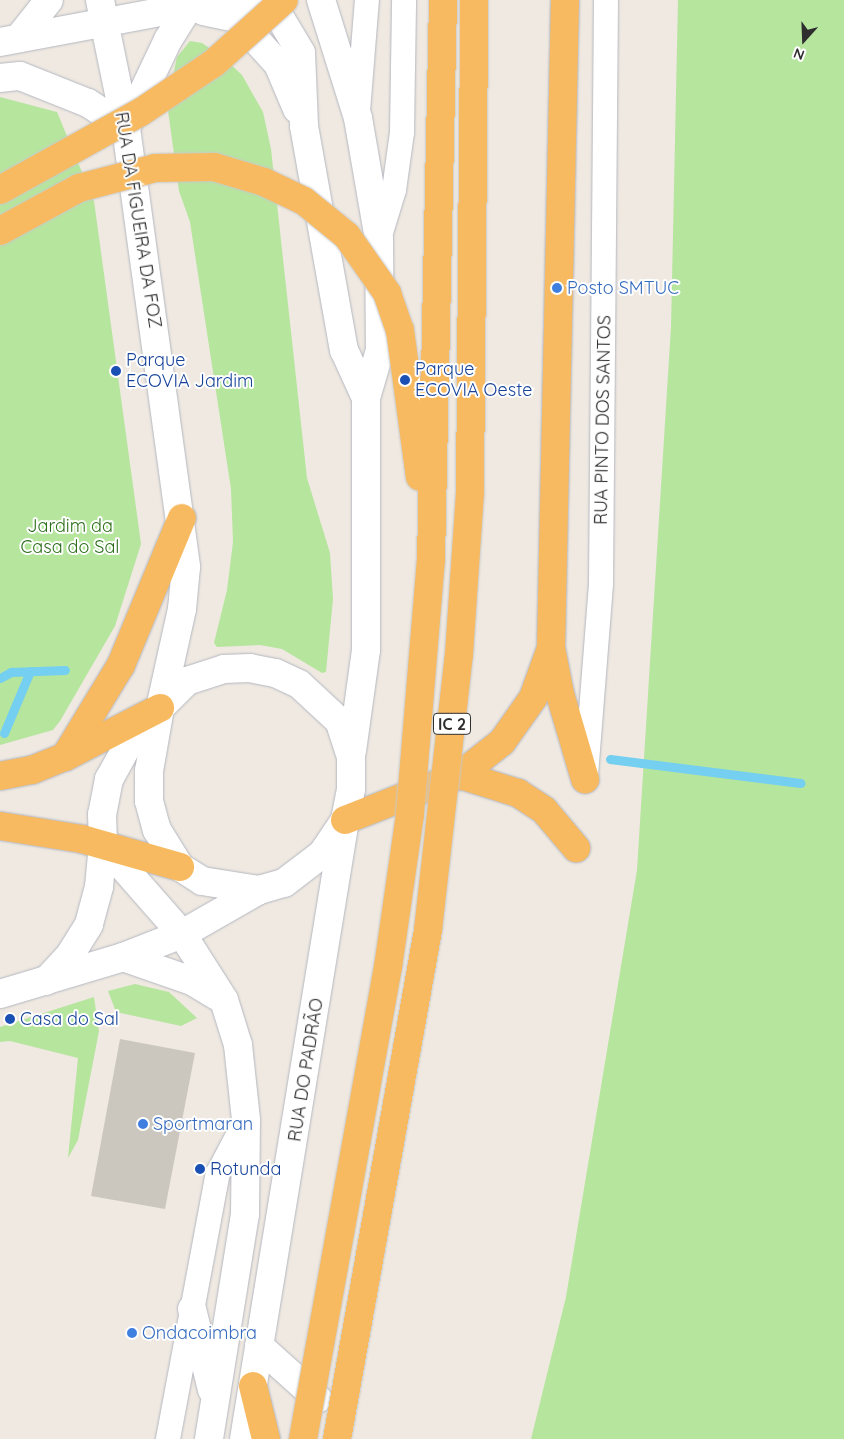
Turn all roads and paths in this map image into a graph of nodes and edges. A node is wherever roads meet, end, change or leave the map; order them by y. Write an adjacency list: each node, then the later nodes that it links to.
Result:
1 (49, 0): 13 (main road)
2 (250, 0): 11 (main road); 16 (main road)
3 (284, 0): 18 (highway, bridge)
4 (321, 0): 15 (main road)
5 (367, 0): 15 (street)
6 (404, 0): 20 (street)
7 (443, 0): 23 (highway, IC 2, bridge)
8 (474, 0): 53 (highway, IC 2, bridge)
9 (564, 0): 24 (highway)
10 (606, 0): 30 (street, RUA PINTO DOS SANTOS)
11 (186, 2): 12 (main road); 16 (main road); 17 (main road)
12 (102, 11): 13 (main road); 17 (main road, RUA DA FIGUEIRA DA FOZ)
13 (9, 40)
14 (0, 78): 17 (main road)
15 (358, 118): 20 (main road)
16 (304, 126): 21 (main road)
17 (126, 128): 22 (main road, RUA DA FIGUEIRA DA FOZ)
18 (0, 190)
19 (0, 231): 23 (highway, bridge)
20 (380, 239): 21 (main road)
21 (366, 398): 27 (main road)
22 (182, 518): 25 (main road, RUA DA FIGUEIRA DA FOZ); 26 (highway)
23 (432, 560): 52 (highway, IC 2, bridge)
24 (551, 648): 28 (highway); 30 (highway)
25 (160, 708): 26 (highway); 27 (main road); 33 (main road); 35 (main road, RUA DA FIGUEIRA DA FOZ)
26 (65, 756): 29 (highway)
27 (351, 756): 31 (main road, RUA DO PADRÃO)
28 (460, 775): 31 (highway); 34 (highway)
29 (0, 776)
30 (585, 779)
31 (345, 820): 36 (main road); 44 (main road, RUA DO PADRÃO)
32 (0, 826): 33 (highway)
33 (102, 844): 35 (highway); 37 (main road); 39 (main road)
34 (576, 848)
35 (180, 867): 36 (main road)
36 (259, 890): 37 (main road)
37 (182, 934): 38 (main road); 41 (main road)
38 (123, 958): 39 (main road); 41 (main road)
39 (45, 982): 40 (main road)
40 (0, 994)
41 (224, 1000): 42 (main road)
42 (246, 1120): 43 (street); 47 (main road)
43 (192, 1309): 47 (main road); 48 (street)
44 (259, 1346): 45 (main road, RUA DO PADRÃO); 46 (main road)
45 (253, 1386): 50 (main road, RUA DO PADRÃO); 51 (highway)
46 (318, 1399)
47 (215, 1402): 49 (main road)
48 (168, 1439)
49 (209, 1439)
50 (244, 1439)
51 (266, 1439)
52 (303, 1439)
53 (337, 1439)

